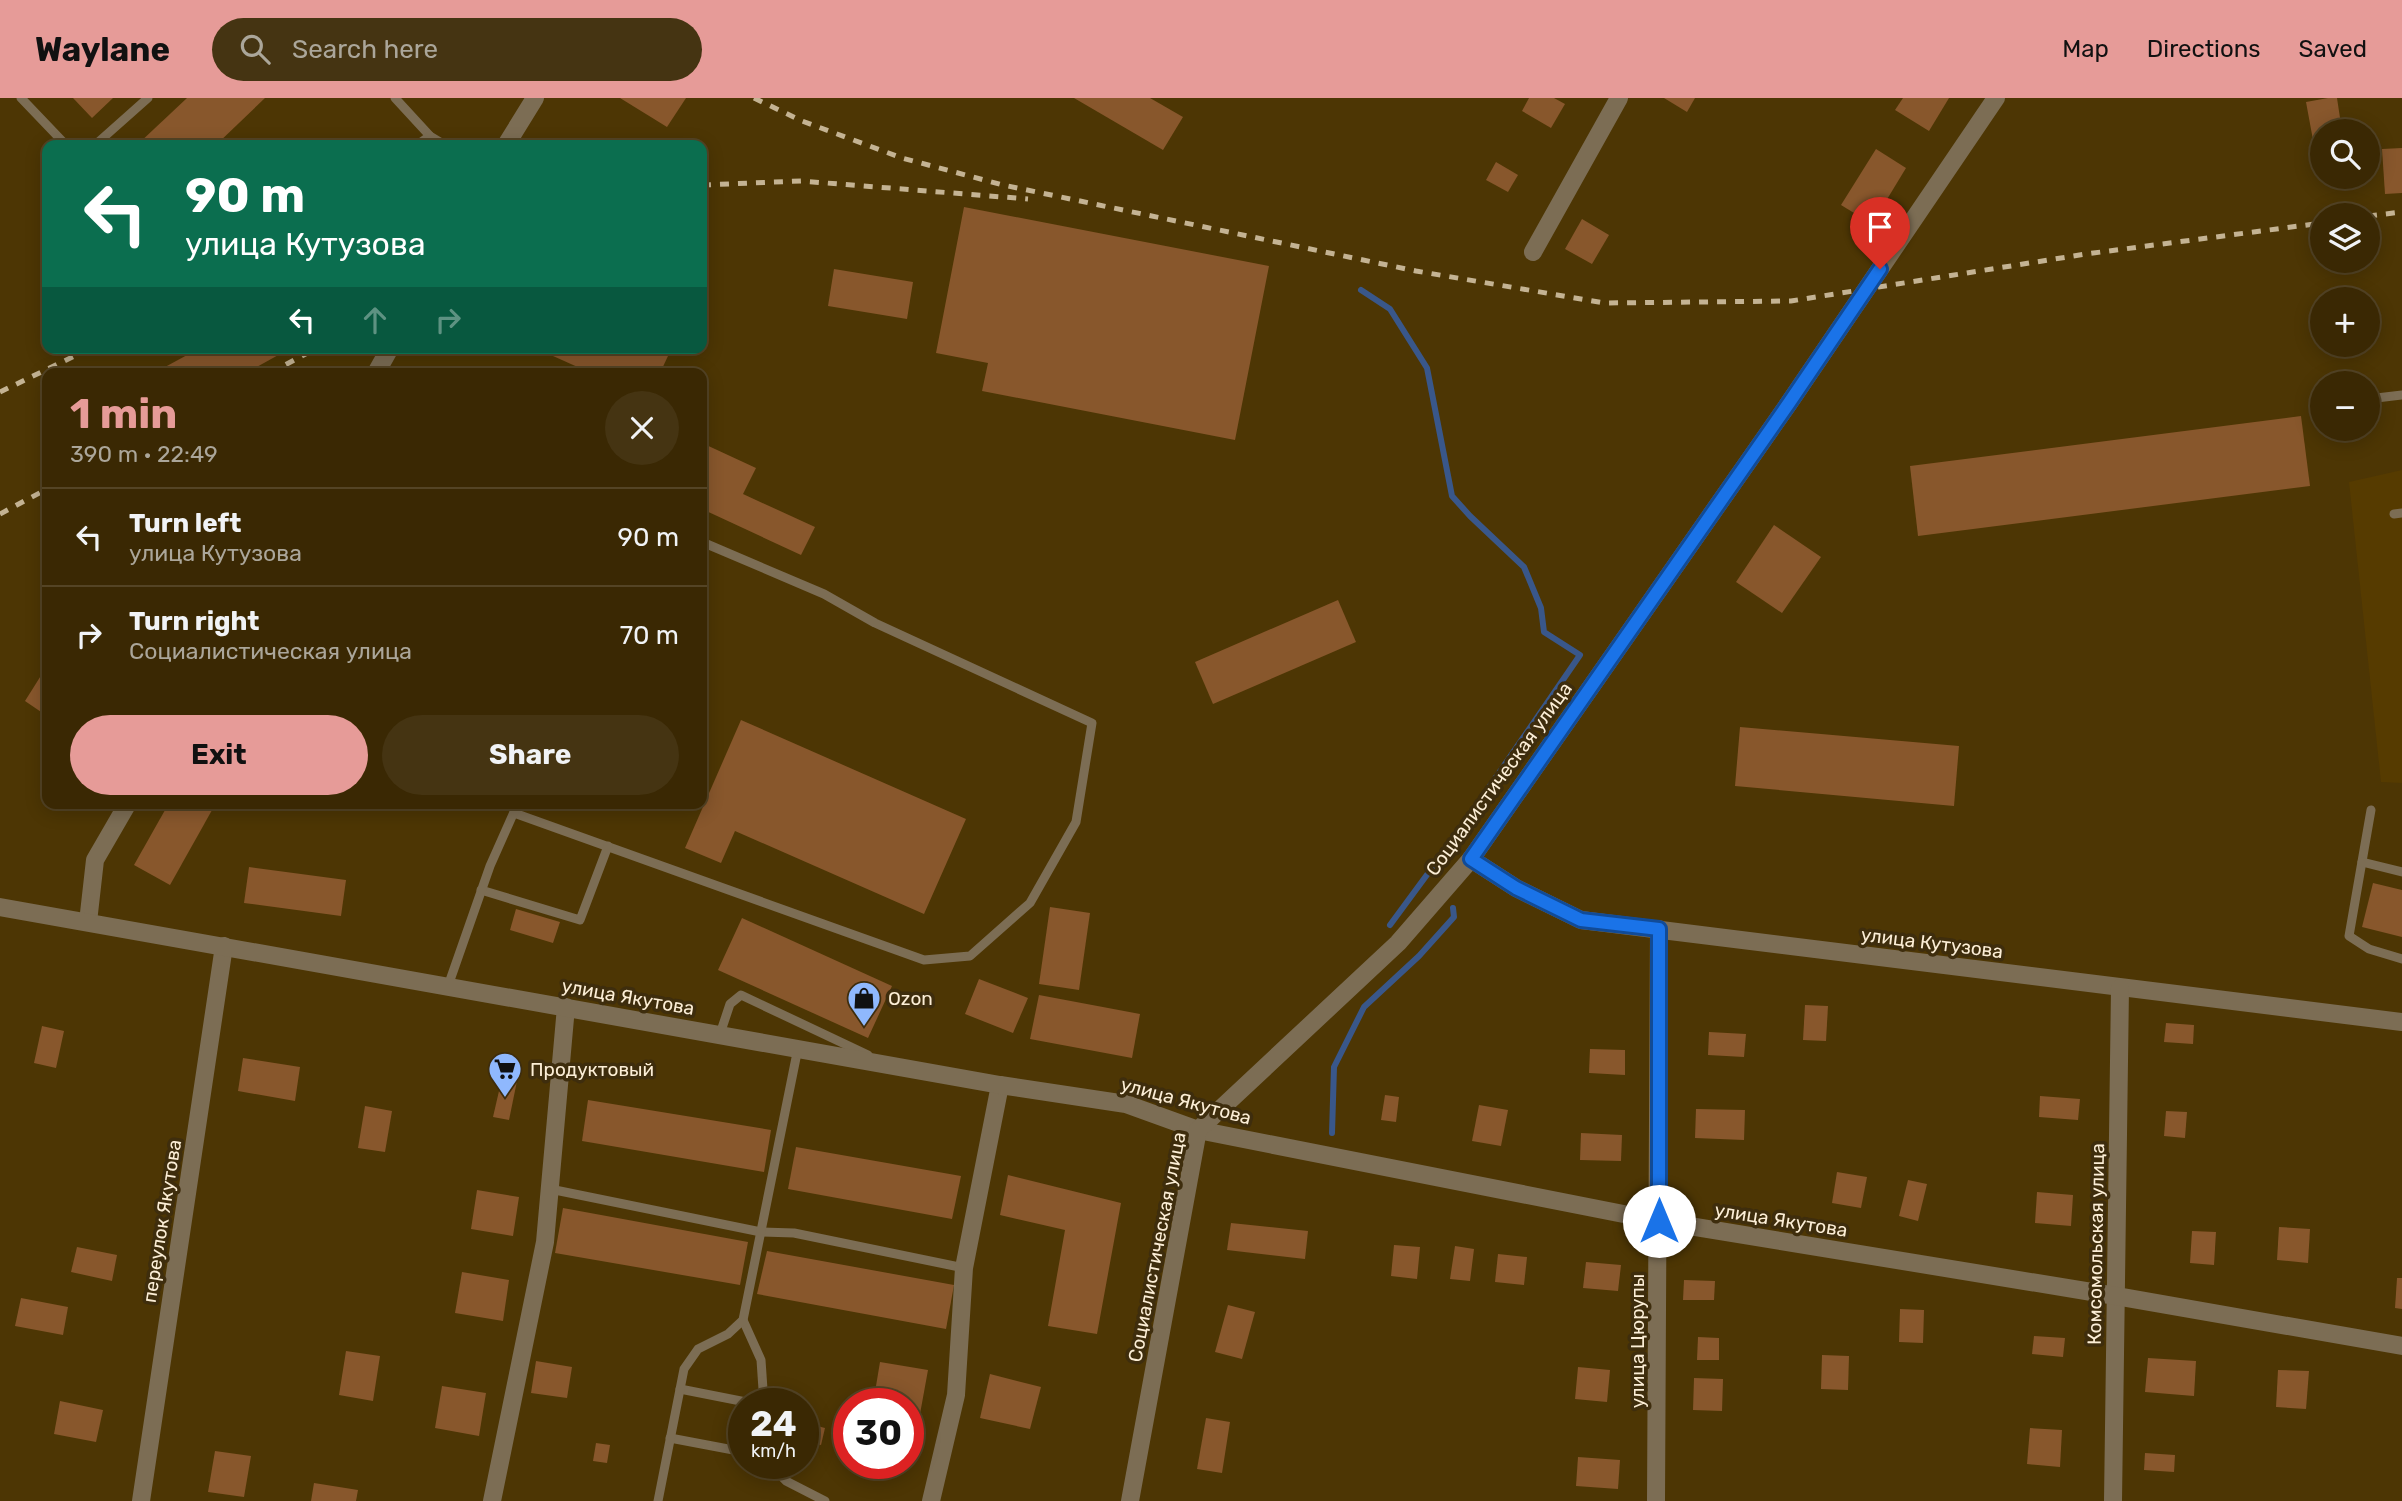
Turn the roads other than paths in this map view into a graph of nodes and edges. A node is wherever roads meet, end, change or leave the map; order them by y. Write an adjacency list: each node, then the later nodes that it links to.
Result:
1 (22, 98): 8 (lane)
2 (148, 98): 9 (lane)
3 (395, 98): 7 (lane)
4 (535, 98): 12 (street)
5 (1619, 98): 13 (street)
6 (1996, 98): 22 (street, Социалистическая улица)
7 (430, 136): 10 (lane); 11 (lane)
8 (61, 140)
9 (100, 140)
10 (424, 140)
11 (437, 140)
12 (509, 140)
13 (1533, 252)
14 (2402, 395): 15 (lane)
15 (2380, 397)
16 (707, 544): 21 (lane)
17 (125, 809): 27 (street)
18 (516, 809): 25 (lane)
19 (518, 809): 21 (lane)
20 (2371, 810): 23 (lane)
21 (608, 846): 25 (lane)
22 (1471, 859): 28 (street, улица Кутузова); 39 (street, Социалистическая улица)
23 (2362, 862): 24 (lane); 30 (lane)
24 (2402, 872)
25 (481, 890): 31 (lane)
26 (0, 907): 27 (street, улица Якутова)
27 (88, 922): 29 (street, улица Якутова)
28 (1659, 929): 32 (street, улица Кутузова); 41 (street, улица Цюрупы)
29 (224, 946): 31 (street, улица Якутова); 53 (street, переулок Якутова)
30 (2402, 959)
31 (447, 986): 33 (street, улица Якутова)
32 (2120, 988): 34 (street, улица Кутузова); 44 (street, Комсомольская улица)
33 (566, 1007): 35 (street, улица Якутова); 40 (street)
34 (2402, 1022)
35 (720, 1034): 36 (street, улица Якутова); 37 (lane)
36 (798, 1048): 37 (street, улица Якутова); 42 (lane)
37 (888, 1065): 38 (street, улица Якутова)
38 (1000, 1085): 39 (street, улица Якутова); 43 (street)
39 (1198, 1130): 41 (street, улица Якутова); 58 (street, Социалистическая улица)
40 (550, 1189): 42 (lane); 54 (street)
41 (1659, 1221): 44 (street, улица Якутова); 59 (street, улица Цюрупы)
42 (761, 1232): 43 (lane); 45 (lane)
43 (964, 1268): 57 (street)
44 (2116, 1296): 46 (street, улица Якутова); 60 (street, Комсомольская улица)
45 (743, 1320): 47 (lane); 48 (lane)
46 (2402, 1346)
47 (763, 1388)
48 (680, 1389): 49 (lane); 50 (lane)
49 (728, 1398)
50 (670, 1438): 51 (lane); 55 (lane)
51 (728, 1449)
52 (784, 1479): 56 (lane)
53 (141, 1501)
54 (492, 1501)
55 (658, 1501)
56 (825, 1501)
57 (931, 1501)
58 (1130, 1501)
59 (1656, 1501)
60 (2113, 1501)

